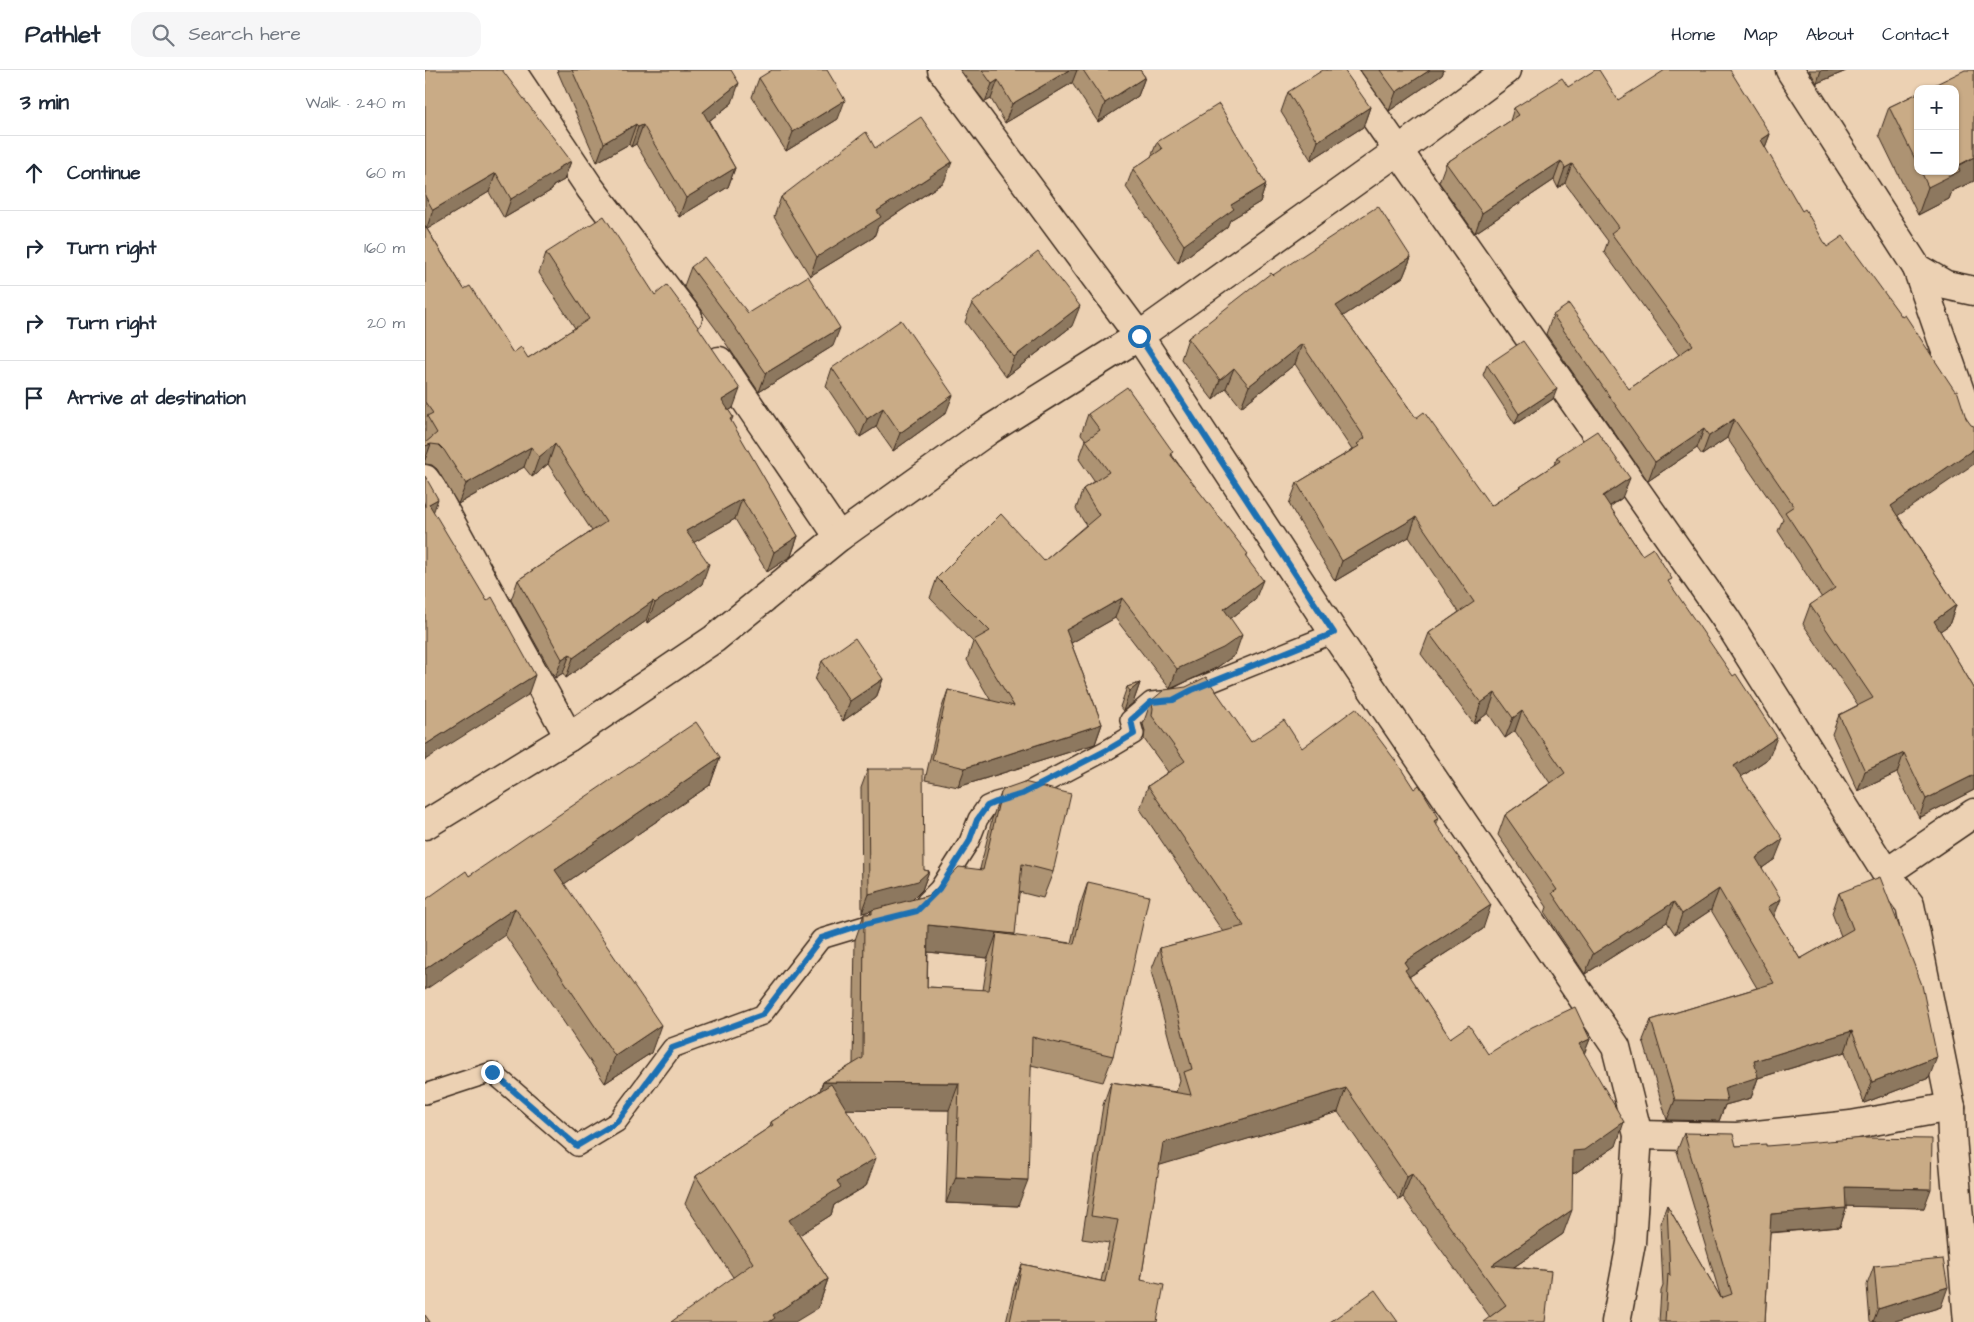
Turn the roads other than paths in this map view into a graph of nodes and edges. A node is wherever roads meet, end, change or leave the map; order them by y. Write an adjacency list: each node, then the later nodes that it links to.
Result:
1 (511, 70): 12 (street)
2 (942, 70): 9 (street)
3 (1342, 70): 6 (street)
4 (1507, 70): 6 (street)
5 (1789, 70): 7 (street)
6 (1399, 150): 9 (street); 17 (street)
7 (1917, 268): 8 (street); 10 (street)
8 (1974, 290)
9 (1139, 336): 12 (street); 13 (street)
10 (1974, 432)
11 (425, 479): 14 (street)
12 (839, 537): 14 (street)
13 (1334, 633): 18 (lane); 21 (street)
14 (569, 737): 16 (street)
15 (1974, 813): 17 (street)
16 (425, 825)
17 (1886, 873): 19 (street)
18 (425, 1094)
19 (1951, 1108): 20 (street); 21 (street)
20 (1963, 1133): 22 (street)
21 (1638, 1135): 23 (street)
22 (1964, 1321)
23 (1616, 1322)

